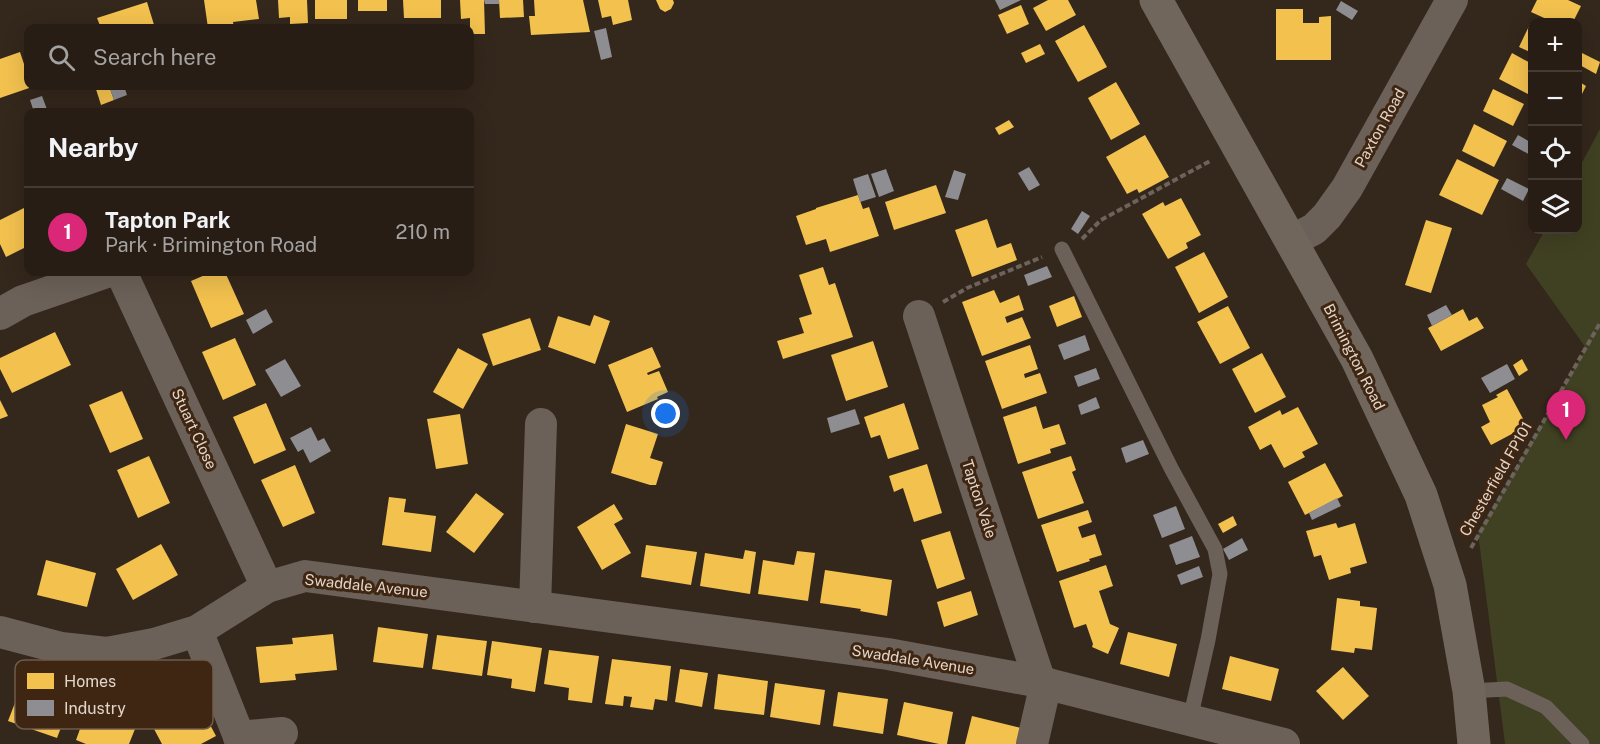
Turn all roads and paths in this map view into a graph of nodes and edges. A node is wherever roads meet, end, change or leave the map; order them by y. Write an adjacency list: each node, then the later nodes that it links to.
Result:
1 (1156, 0): 4 (main road, Brimington Road)
2 (1452, 0): 4 (street, Paxton Road)
3 (1187, 173): 5 (path)
4 (1291, 241): 12 (main road, Brimington Road)
5 (1062, 249): 9 (path); 21 (lane)
6 (95, 276): 8 (street)
7 (123, 276): 13 (street, Stuart Close)
8 (0, 314)
9 (919, 316): 19 (street, Tapton Vale)
10 (1600, 323): 12 (path, Chesterfield FP101)
11 (542, 424): 14 (street)
12 (1449, 585): 20 (main road, Brimington Road)
13 (267, 587): 14 (street, Swaddale Avenue); 15 (street, Swaddale Avenue)
14 (535, 607): 19 (street, Swaddale Avenue)
15 (197, 631): 16 (street, Swaddale Avenue); 17 (street)
16 (0, 632)
17 (209, 660)
18 (213, 671): 23 (street)
19 (1043, 682): 21 (street, Swaddale Avenue); 24 (street)
20 (1469, 691): 26 (main road, Brimington Road); 27 (lane)
21 (1190, 720): 25 (street, Swaddale Avenue)
22 (282, 733): 23 (street)
23 (241, 740)
24 (1032, 744)
25 (1284, 744)
26 (1474, 744)
27 (1582, 744)

